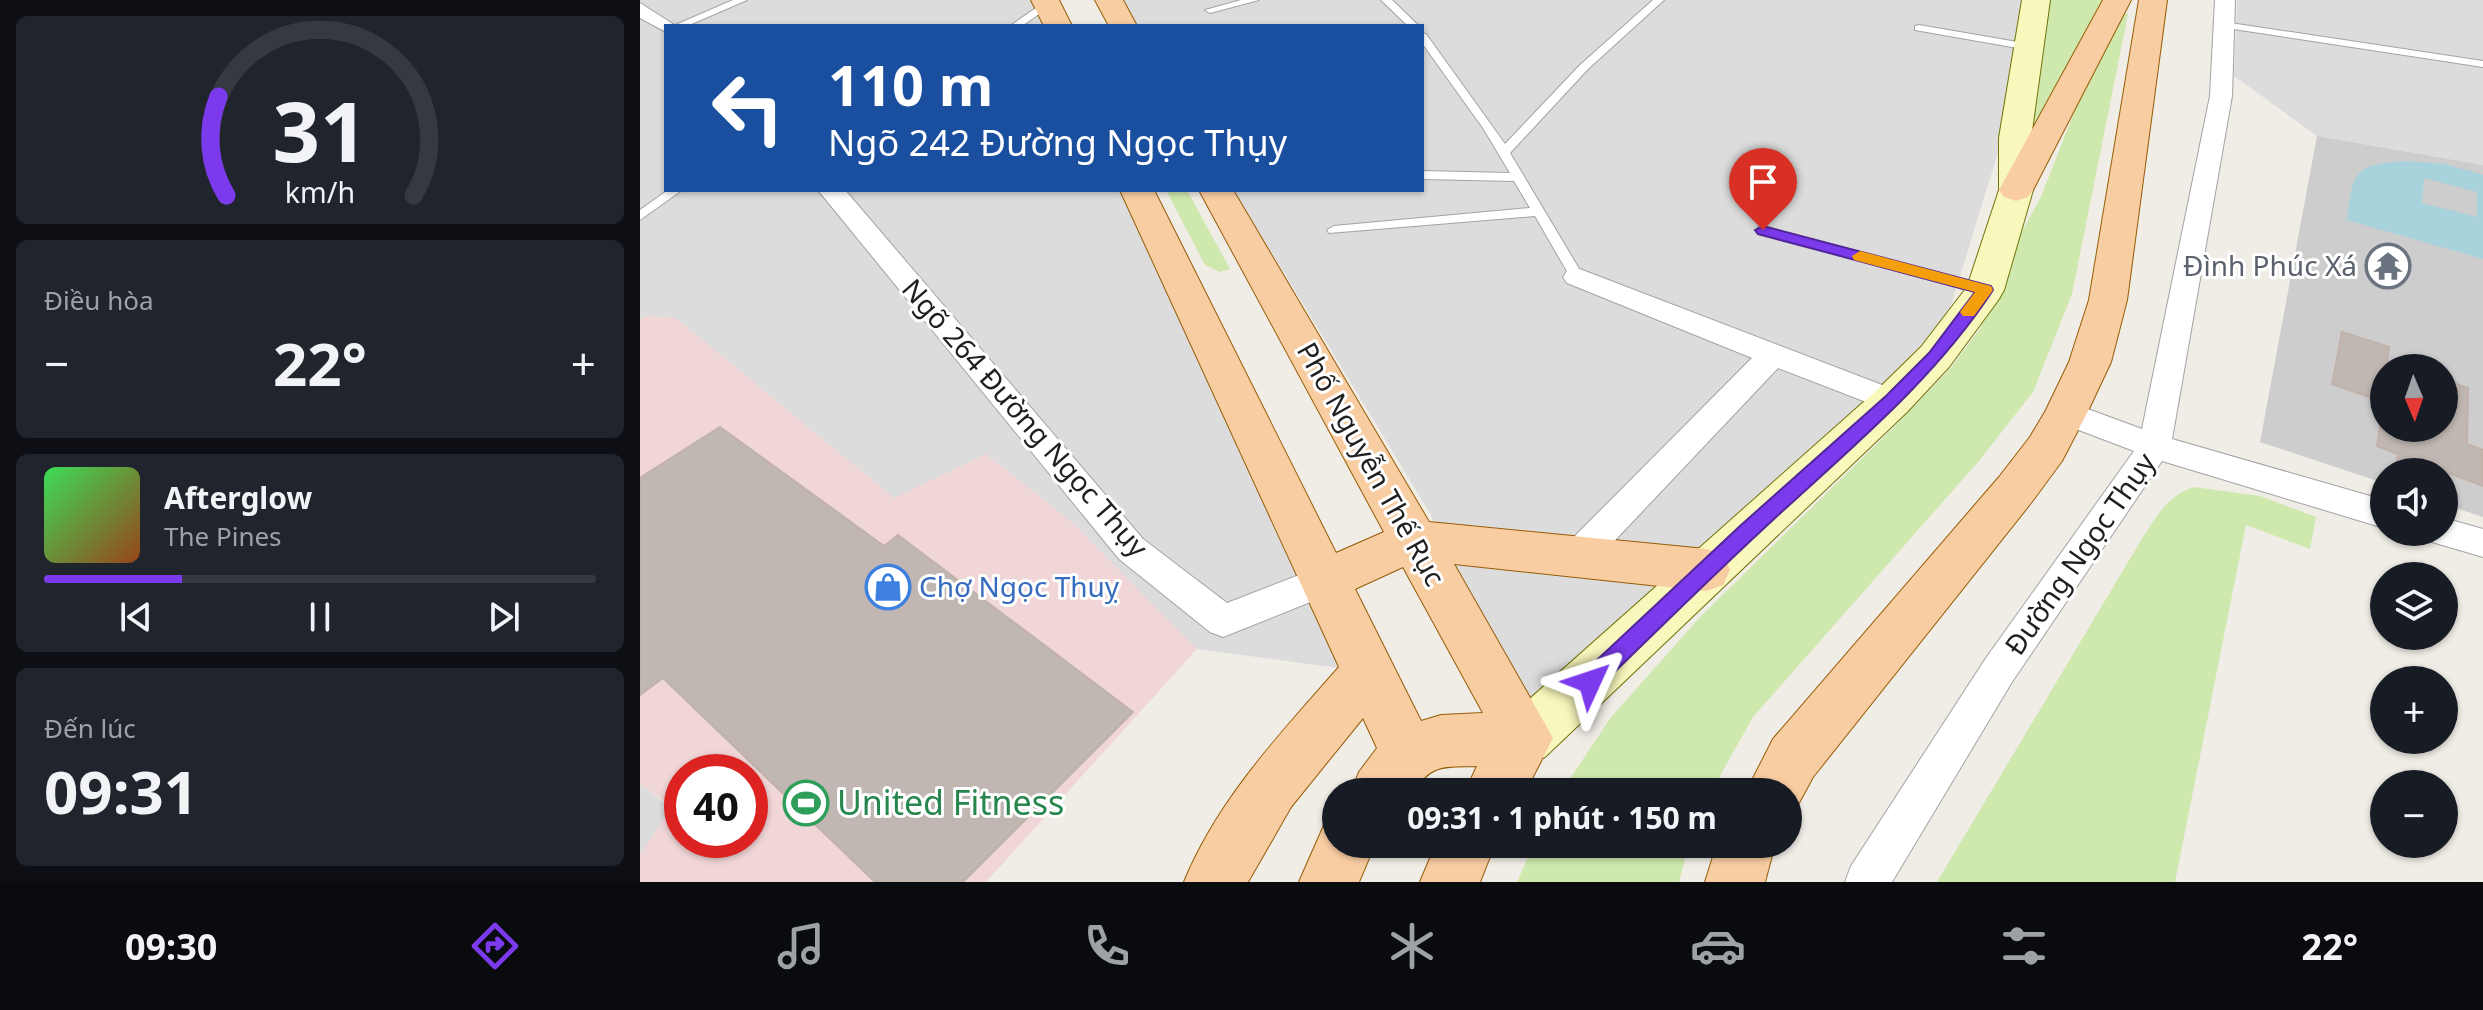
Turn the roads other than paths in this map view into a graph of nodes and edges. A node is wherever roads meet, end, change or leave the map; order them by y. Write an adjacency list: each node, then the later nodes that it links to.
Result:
1 (742, 0): 12 (lane)
2 (1109, 0): 14 (main road)
3 (1254, 0): 10 (lane)
4 (1386, 0): 15 (lane)
5 (1659, 0): 20 (lane)
6 (2036, 0): 17 (street)
7 (2117, 0): 23 (main road)
8 (2153, 0): 36 (main road)
9 (1050, 10): 13 (lane)
10 (1210, 10)
11 (2224, 12): 19 (lane); 37 (street, Đường Ngọc Thụy)
12 (683, 24)
13 (1019, 24)
14 (1122, 24)
15 (1412, 24)
16 (1919, 28): 17 (lane)
17 (2029, 47): 23 (street)
18 (1428, 52): 20 (lane)
19 (2483, 64)
20 (1504, 152): 22 (lane)
21 (1424, 175): 22 (lane)
22 (1517, 177): 28 (lane)
23 (2016, 190): 33 (street)
24 (673, 192): 29 (lane)
25 (833, 192): 44 (street, Ngõ 264 Đường Ngọc Thụy)
26 (1138, 192): 44 (main road)
27 (1217, 192): 40 (main road, Phố Nguyễn Thế Rục)
28 (1536, 212): 30 (lane); 32 (lane)
29 (640, 216)
30 (1334, 230)
31 (1763, 230): 33 (lane)
32 (1577, 277): 34 (street)
33 (1985, 290): 35 (street)
34 (1774, 354): 35 (street); 42 (street)
35 (1892, 401): 43 (street)
36 (2066, 413): 37 (street); 49 (main road)
37 (2155, 446): 38 (street); 57 (street, Đường Ngọc Thụy)
38 (2370, 510)
39 (2458, 536): 41 (street)
40 (1414, 540): 42 (main road); 44 (main road); 46 (main road, Phố Nguyễn Thế Rục)
41 (2483, 543)
42 (1575, 559): 43 (main road)
43 (1706, 570): 46 (street)
44 (1325, 580): 45 (main road)
45 (1368, 672): 47 (main road); 53 (main road)
46 (1526, 738): 47 (main road); 48 (main road)
47 (1393, 772)
48 (1502, 778)
49 (1782, 778)
50 (1340, 858): 54 (main road)
51 (1460, 858): 55 (main road)
52 (1742, 858): 56 (main road)
53 (1214, 882)
54 (1329, 882)
55 (1450, 882)
56 (1735, 882)
57 (1867, 882)

